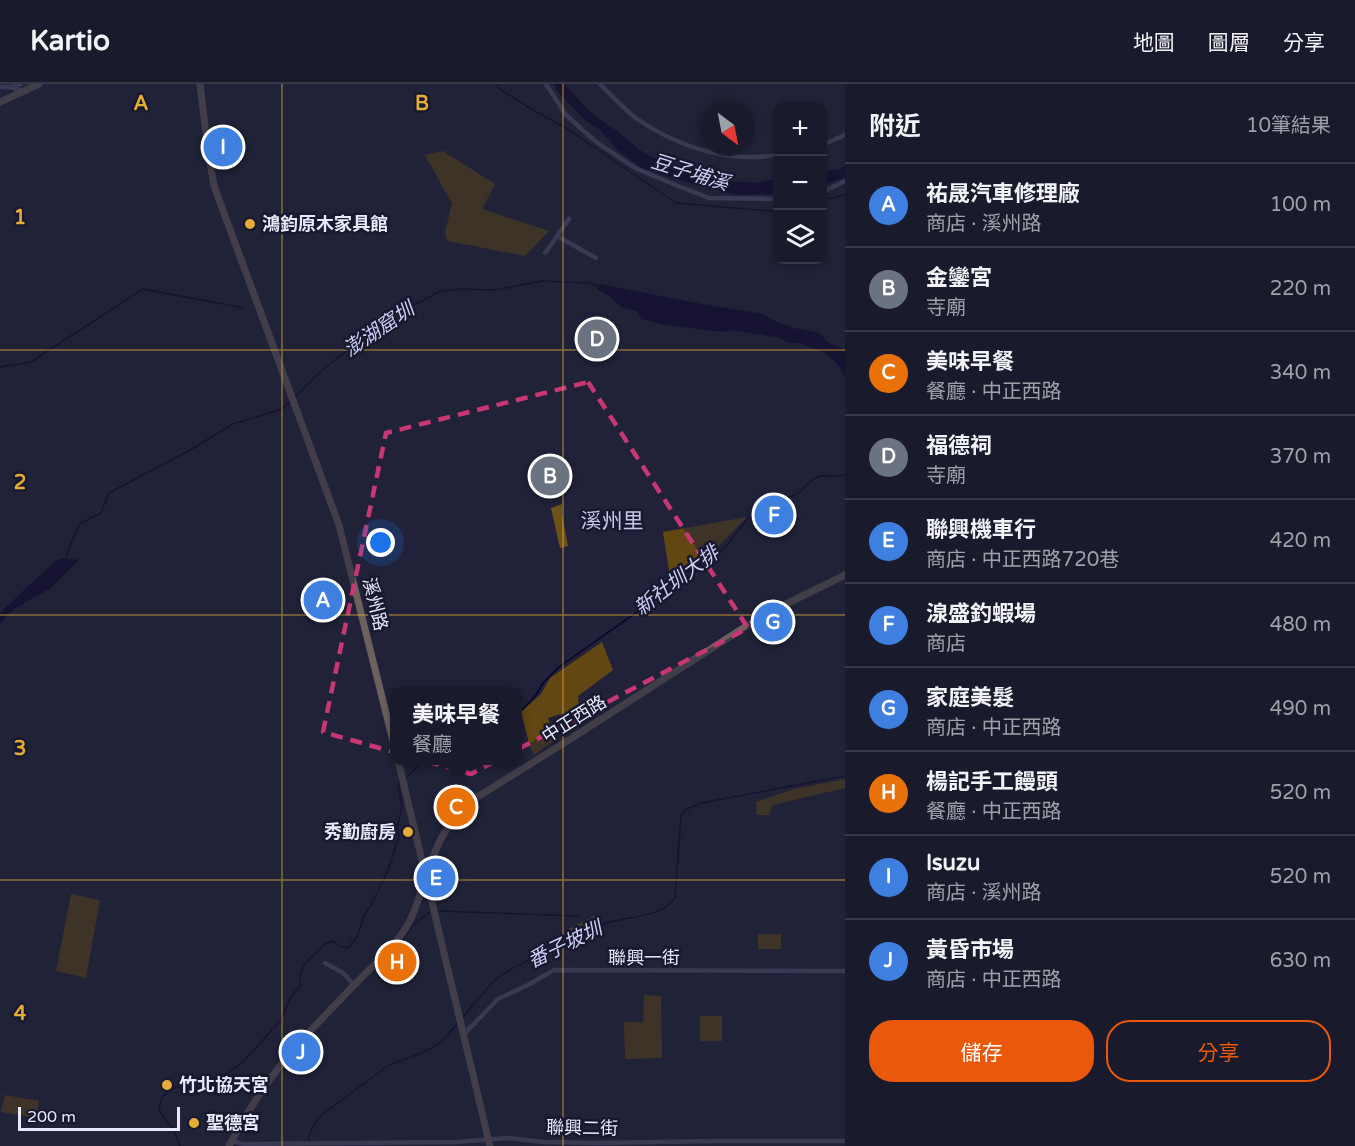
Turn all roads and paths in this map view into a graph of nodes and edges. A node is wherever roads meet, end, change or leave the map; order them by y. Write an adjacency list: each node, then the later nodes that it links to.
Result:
1 (39, 84): 6 (street)
2 (200, 84): 19 (street, 溪州路)
3 (546, 84): 13 (street)
4 (600, 84): 10 (street)
5 (0, 87): 6 (street)
6 (22, 87): 7 (street)
7 (0, 102)
8 (845, 135): 9 (street)
9 (827, 143)
10 (773, 156)
11 (845, 181): 12 (street)
12 (827, 190)
13 (773, 199)
14 (569, 219): 15 (street)
15 (557, 236): 16 (street); 17 (street)
16 (545, 253)
17 (596, 258)
18 (845, 574): 21 (street, 中正西路)
19 (390, 729)
20 (399, 765): 21 (street)
21 (426, 876): 24 (street, 中正西路); 25 (street)
22 (325, 963): 24 (street)
23 (845, 971): 25 (street, 聯興一街)
24 (354, 985): 28 (street, 中正西路)
25 (464, 1034): 27 (street)
26 (845, 1141): 27 (street, 聯興二街)
27 (489, 1143): 28 (street, 聯興二街)
28 (231, 1144)

